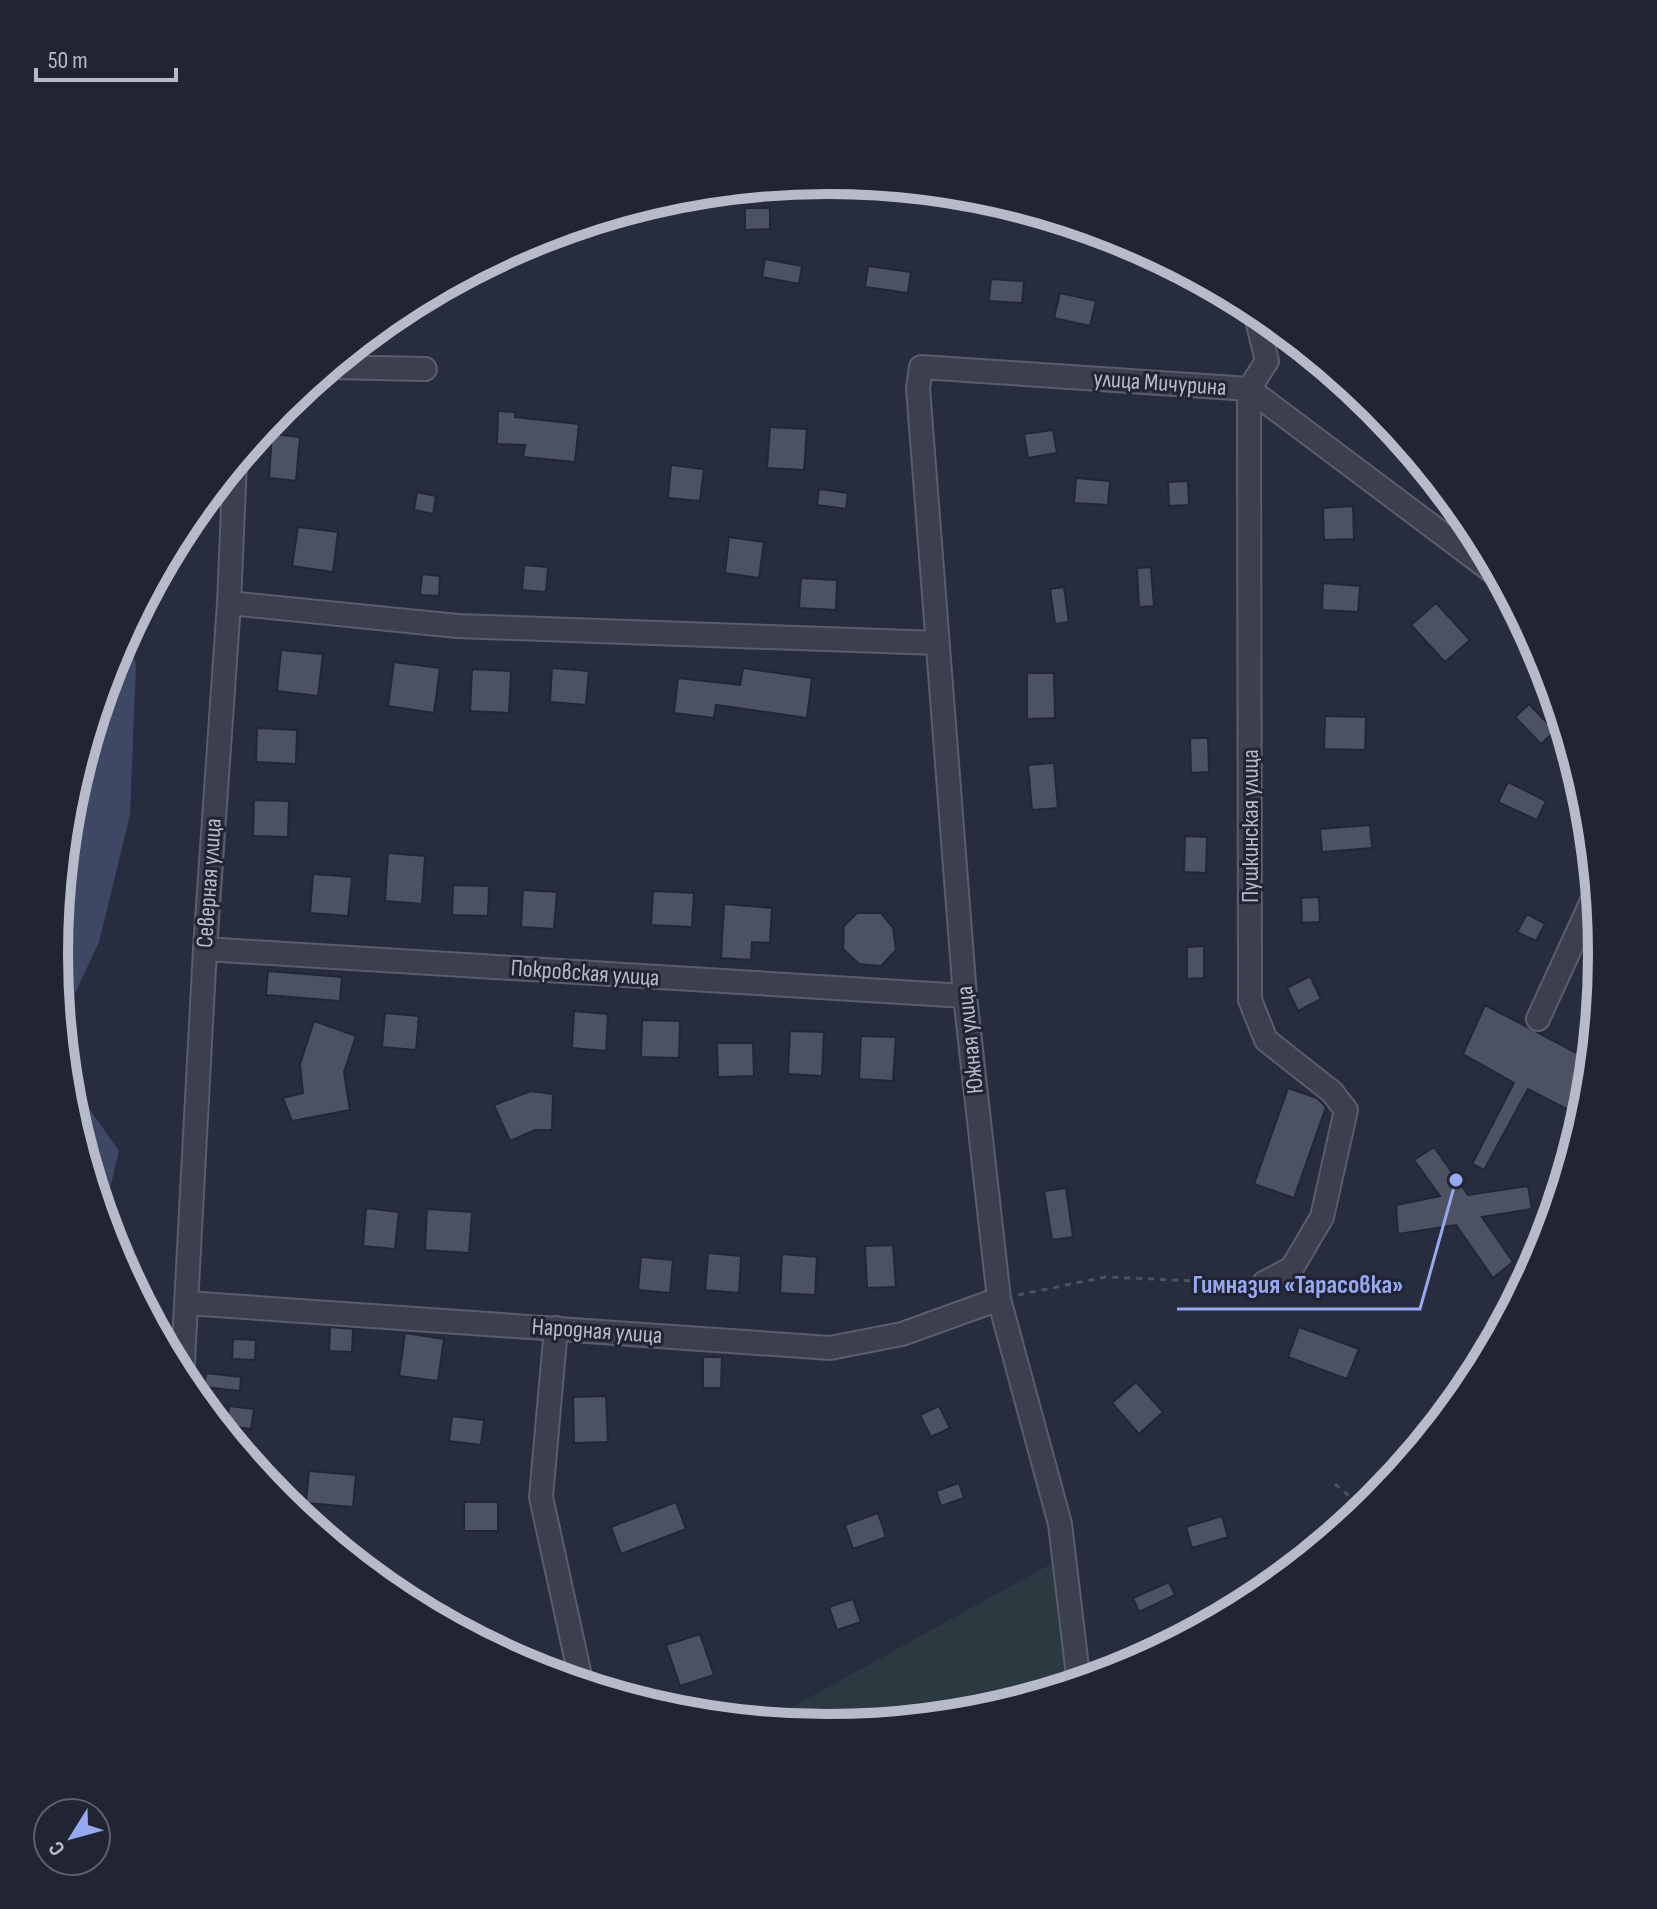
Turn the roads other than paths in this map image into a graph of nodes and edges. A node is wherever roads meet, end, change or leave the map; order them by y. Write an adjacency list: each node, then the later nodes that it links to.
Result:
1 (1259, 328): 5 (street, Пушкинская улица)
2 (346, 367): 3 (street)
3 (425, 369)
4 (918, 388): 5 (street, улица Мичурина); 9 (street, Южная улица)
5 (1249, 389): 7 (street, улица Мичурина); 14 (street, Пушкинская улица)
6 (234, 481): 8 (street, Северная улица)
7 (1479, 562)
8 (229, 603): 9 (street); 11 (street, Северная улица)
9 (937, 643): 12 (street, Южная улица)
10 (1587, 911): 13 (street)
11 (205, 949): 12 (street, Покровская улица); 16 (street, Северная улица)
12 (965, 996): 15 (street, Южная улица)
13 (1538, 1019)
14 (1264, 1283)
15 (999, 1299): 17 (street, Народная улица); 20 (street, Южная улица)
16 (187, 1303): 17 (street, Народная улица); 18 (street, Северная улица)
17 (556, 1328): 19 (street)
18 (184, 1357)
19 (579, 1673)
20 (1078, 1673)

